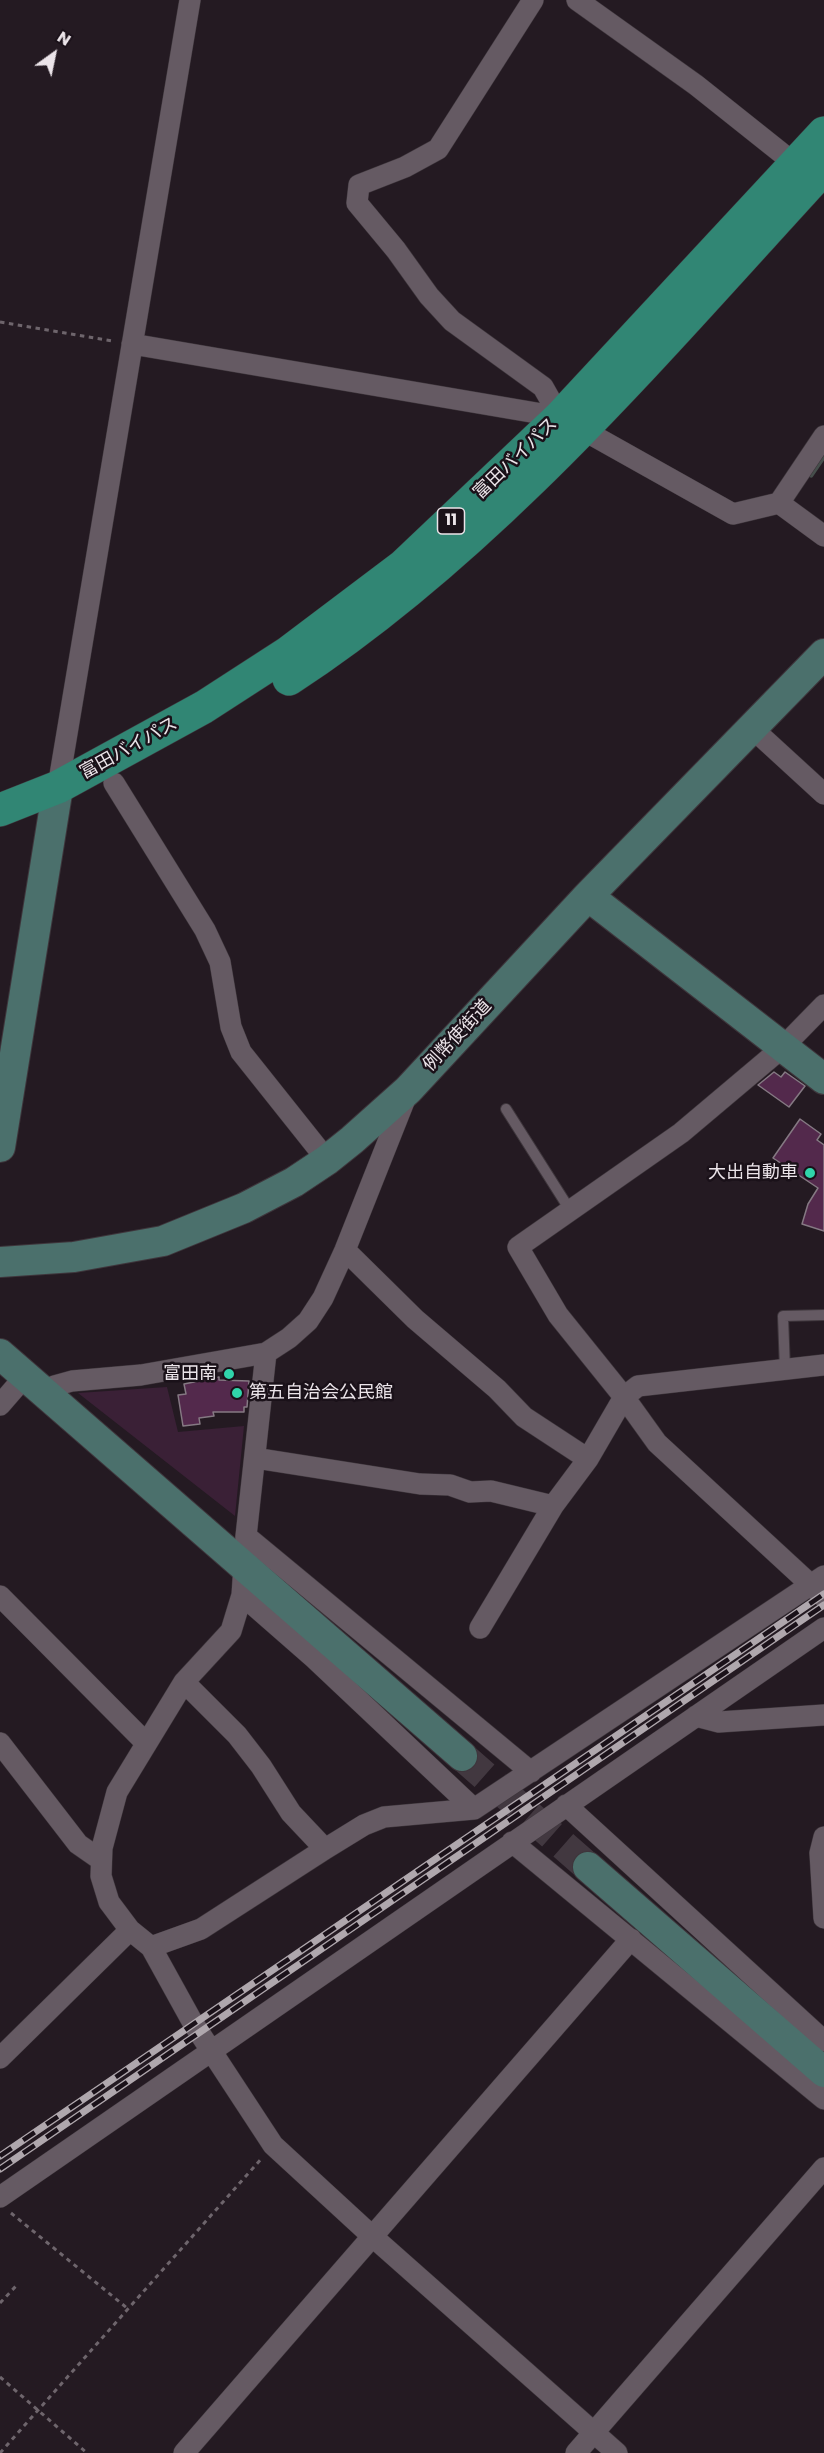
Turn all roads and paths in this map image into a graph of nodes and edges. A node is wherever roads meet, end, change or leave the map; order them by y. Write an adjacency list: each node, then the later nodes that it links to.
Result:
1 (190, 0): 7 (street)
2 (533, 0): 8 (street)
3 (577, 0): 5 (street)
4 (824, 133): 5 (main road, 富田バイパス / 11)
5 (814, 174): 8 (main road, 富田バイパス / 11)
6 (0, 322): 7 (path)
7 (132, 344): 8 (street); 16 (street)
8 (571, 423): 10 (street); 14 (main road, 富田バイパス / 11); 16 (main road, 富田バイパス / 11)
9 (824, 436): 10 (street)
10 (779, 503): 11 (street)
11 (824, 536)
12 (824, 654): 13 (street, 例幣使街道)
13 (752, 728): 15 (street); 19 (street, 例幣使街道)
14 (114, 783): 16 (main road, 富田バイパス / 11); 26 (street)
15 (824, 794)
16 (56, 799): 17 (main road, 富田バイパス / 11); 18 (main road, 富田バイパス / 11); 25 (street)
17 (0, 810)
18 (0, 833)
19 (588, 896): 21 (street); 23 (street, 例幣使街道)
20 (824, 1005): 21 (street)
21 (783, 1047): 22 (street); 27 (street)
22 (824, 1079)
23 (408, 1090): 26 (street, 例幣使街道); 28 (street)
24 (506, 1109): 27 (lane)
25 (0, 1147)
26 (327, 1160): 29 (street, 例幣使街道)
27 (570, 1210): 36 (street)
28 (345, 1250): 31 (street); 39 (street)
29 (0, 1262)
30 (824, 1315): 34 (lane)
31 (266, 1353): 35 (street); 38 (street)
32 (0, 1354): 35 (street)
33 (824, 1365): 34 (street)
34 (784, 1370): 36 (street)
35 (36, 1383): 37 (street); 42 (street)
36 (624, 1397): 39 (street); 43 (street)
37 (0, 1405)
38 (255, 1458): 40 (street); 41 (street)
39 (588, 1459): 40 (street)
40 (553, 1506): 45 (street)
41 (246, 1536): 42 (street); 53 (street)
42 (242, 1581): 47 (street); 52 (street); 55 (street)
43 (820, 1586): 53 (street)
44 (0, 1596): 51 (street)
45 (480, 1628)
46 (824, 1628): 49 (street)
47 (184, 1682): 51 (street); 58 (street)
48 (824, 1715): 49 (street)
49 (696, 1716): 54 (street)
50 (0, 1743): 59 (street)
51 (146, 1743): 59 (street)
52 (462, 1756)
53 (531, 1772): 55 (street)
54 (566, 1805): 57 (street); 65 (street)
55 (474, 1809): 58 (street)
56 (824, 1837): 61 (street)
57 (513, 1842): 63 (street); 66 (street)
58 (325, 1849): 64 (street)
59 (101, 1860): 62 (street)
60 (588, 1867): 68 (street)
61 (824, 1918)
62 (130, 1930): 64 (street); 67 (street)
63 (631, 1939): 69 (street); 73 (street)
64 (151, 1947): 66 (street)
65 (824, 2041)
66 (211, 2050): 70 (street); 72 (street)
67 (0, 2058)
68 (824, 2072)
69 (824, 2099)
70 (273, 2145): 73 (street); 76 (path)
71 (824, 2168): 79 (street)
72 (5, 2205): 76 (path)
73 (373, 2237): 79 (street); 82 (street)
74 (16, 2286): 75 (path)
75 (0, 2303)
76 (127, 2308): 78 (path)
77 (0, 2377): 78 (path)
78 (38, 2411): 80 (path); 81 (path)
79 (593, 2433): 83 (street); 84 (street)
80 (0, 2453)
81 (87, 2453)
82 (184, 2453)
83 (576, 2453)
84 (617, 2453)

